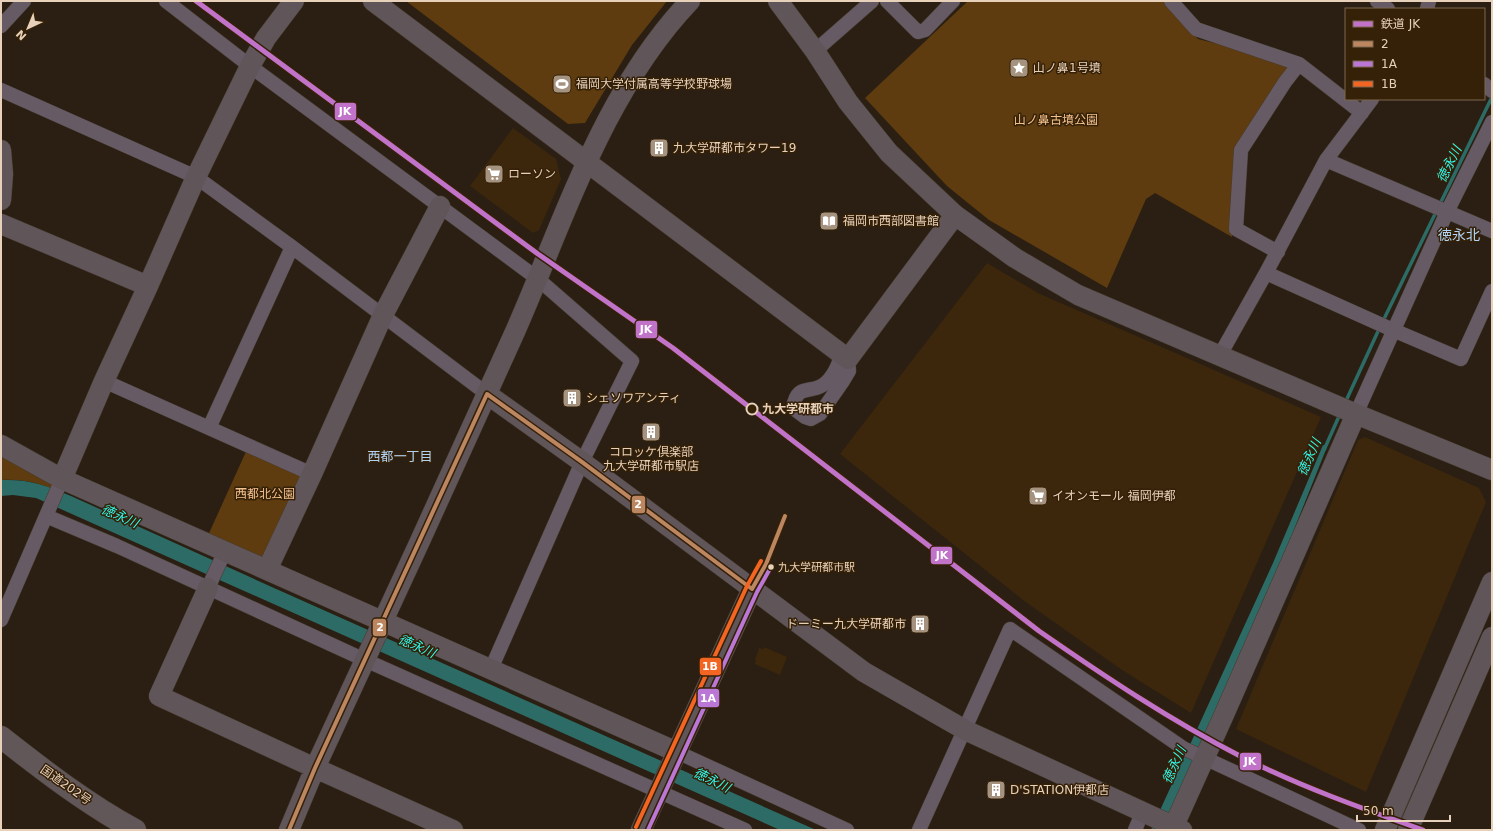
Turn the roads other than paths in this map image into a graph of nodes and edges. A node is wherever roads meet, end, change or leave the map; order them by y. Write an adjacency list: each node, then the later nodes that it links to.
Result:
1 (24, 1): 13 (street)
2 (166, 1): 16 (street)
3 (294, 1): 16 (street)
4 (373, 1): 25 (street)
5 (690, 1): 25 (street)
6 (778, 1): 14 (street)
7 (872, 1): 14 (street)
8 (887, 1): 9 (street)
9 (953, 1)
10 (1171, 1): 15 (street)
11 (1378, 1): 12 (street)
12 (1387, 8)
13 (1, 26)
14 (815, 51): 30 (street)
15 (1299, 64): 19 (street); 34 (street)
16 (250, 66): 26 (street); 28 (street)
17 (1, 90): 26 (street)
18 (1345, 100): 21 (street)
19 (1345, 100)
20 (1371, 100): 21 (street)
21 (1362, 113): 24 (street)
22 (1492, 122): 29 (street)
23 (1, 150): 27 (street)
24 (1326, 160): 29 (street); 34 (street)
25 (588, 162): 30 (street); 36 (street)
26 (196, 177): 33 (street); 37 (street)
27 (1, 200)
28 (440, 206): 36 (street); 39 (street)
29 (1447, 212): 32 (street); 40 (street)
30 (955, 215): 41 (street)
31 (1, 224): 37 (street)
32 (1492, 231)
33 (292, 247): 39 (street); 45 (street)
34 (1278, 252): 35 (street)
35 (1266, 273): 40 (street); 41 (street)
36 (538, 279): 43 (street); 47 (street)
37 (148, 286): 42 (street)
38 (1492, 291): 40 (street)
39 (382, 315): 43 (street); 49 (street)
40 (1393, 330): 44 (street)
41 (1220, 355): 44 (street)
42 (104, 381): 45 (street); 50 (street)
43 (487, 394): 47 (street); 58 (street)
44 (1356, 414): 48 (street); 65 (street)
45 (209, 428): 49 (street)
46 (1, 445): 50 (street)
47 (582, 462): 56 (street); 61 (street)
48 (1492, 470)
49 (312, 474): 53 (street)
50 (62, 479): 51 (street); 52 (street)
51 (46, 516): 55 (street); 57 (street)
52 (225, 551): 53 (street); 55 (street)
53 (267, 570): 58 (street)
54 (1492, 582): 78 (street)
55 (208, 588): 60 (street); 66 (street)
56 (752, 589): 62 (street); 64 (street)
57 (1, 620)
58 (383, 622): 60 (street); 61 (street)
59 (1492, 637): 79 (street)
60 (365, 660): 66 (street); 67 (street)
61 (490, 669): 64 (street)
62 (965, 730): 65 (street); 68 (street); 75 (street)
63 (1, 737): 69 (highway, 国道202号)
64 (677, 752): 67 (street); 74 (street)
65 (1204, 758): 68 (street); 77 (street)
66 (315, 768): 70 (street); 71 (street)
67 (658, 792): 72 (street); 73 (street)
68 (1165, 822): 76 (street)
69 (135, 830)
70 (289, 830)
71 (453, 830)
72 (641, 830)
73 (745, 830)
74 (847, 830)
75 (919, 830)
76 (1135, 830)
77 (1359, 830)
78 (1384, 830)
79 (1408, 830)

